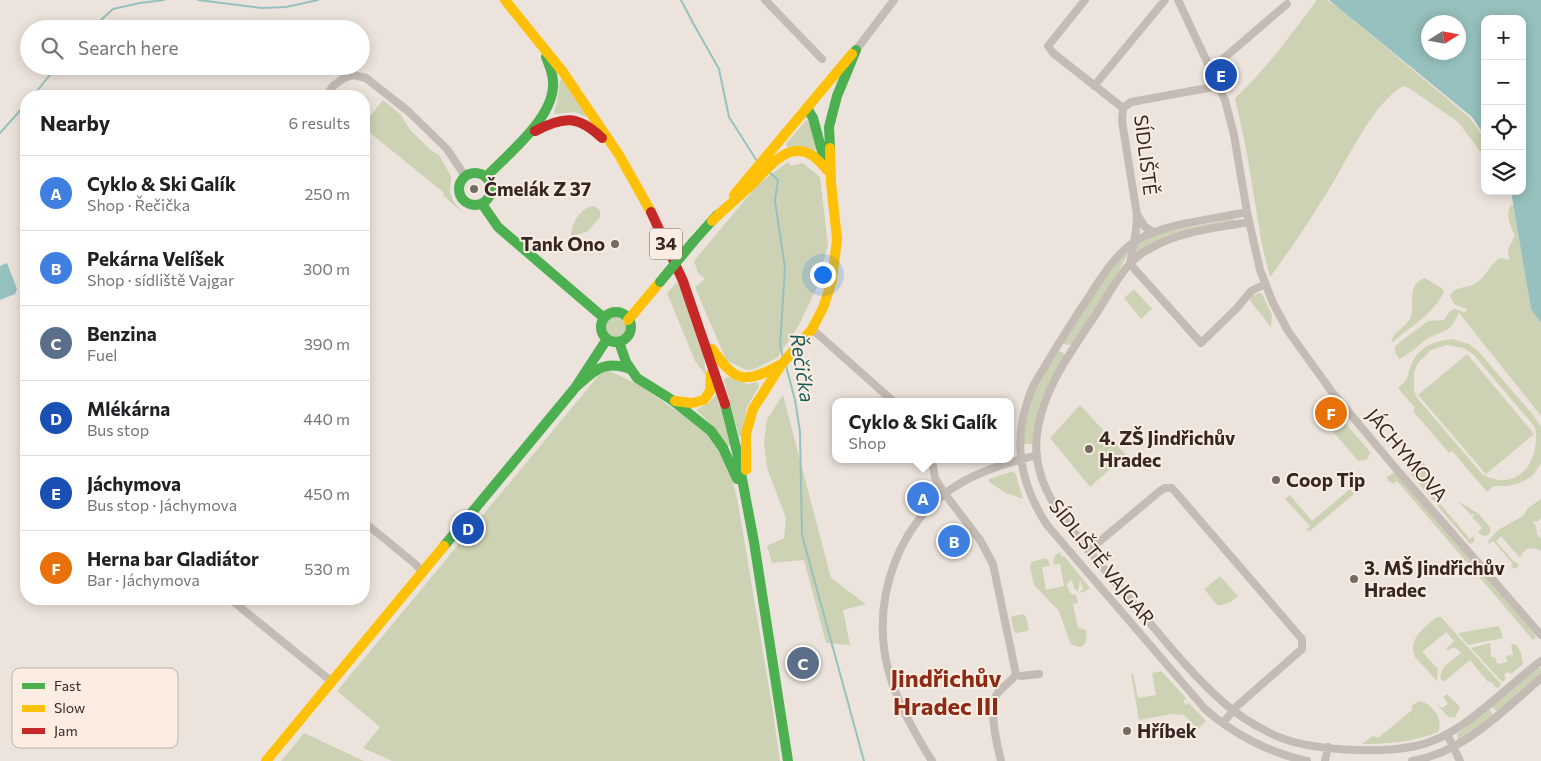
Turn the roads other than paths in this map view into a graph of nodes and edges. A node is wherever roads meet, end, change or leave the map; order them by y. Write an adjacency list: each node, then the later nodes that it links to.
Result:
1 (504, 0): 8 (main road, 34)
2 (894, 0): 9 (street)
3 (1085, 0): 14 (street)
4 (1178, 0): 11 (street, JÁCHYMOVA)
5 (1164, 1): 14 (street)
6 (770, 2): 10 (street)
7 (1287, 4): 11 (street)
8 (533, 34): 20 (main road); 21 (main road, 34)
9 (856, 50): 17 (main road); 19 (main road)
10 (822, 59)
11 (1211, 71): 15 (street, JÁCHYMOVA)
12 (353, 75): 16 (street)
13 (353, 75): 23 (street)
14 (1094, 86): 18 (street)
15 (1219, 86): 18 (street, SÍDLIŠTĚ); 27 (street, JÁCHYMOVA)
16 (330, 90)
17 (807, 108): 19 (main road); 22 (main road); 29 (main road)
18 (1123, 108): 28 (street, SÍDLIŠTĚ)
19 (828, 127): 25 (main road)
20 (531, 133): 21 (main road); 24 (main road)
21 (619, 155): 38 (main road, 34)
22 (828, 172): 25 (main road); 29 (main road)
23 (465, 176): 24 (main road); 26 (main road)
24 (486, 177): 26 (main road)
25 (831, 183): 37 (main road)
26 (482, 204): 35 (main road)
27 (1247, 212): 30 (street, JÁCHYMOVA); 31 (street, SÍDLIŠTĚ VAJGAR)
28 (1137, 215): 31 (street); 32 (street, SÍDLIŠTĚ)
29 (712, 221): 36 (main road, bridge)
30 (1249, 222): 33 (street, SÍDLIŠTĚ VAJGAR); 34 (street, JÁCHYMOVA)
31 (1154, 232): 32 (street, SÍDLIŠTĚ VAJGAR)
32 (1133, 242): 33 (street, SÍDLIŠTĚ); 41 (street, SÍDLIŠTĚ VAJGAR)
33 (1130, 264): 34 (street); 42 (street, SÍDLIŠTĚ VAJGAR)
34 (1265, 284): 60 (street, JÁCHYMOVA)
35 (604, 318): 36 (main road); 39 (main road)
36 (628, 320): 40 (main road)
37 (812, 329): 44 (main road); 47 (street)
38 (704, 337): 43 (main road, 34); 44 (main road)
39 (607, 339): 40 (main road); 46 (main road)
40 (619, 342): 45 (main road)
41 (1058, 343): 42 (street); 50 (street, SÍDLIŠTĚ VAJGAR)
42 (1072, 353): 49 (street, SÍDLIŠTĚ VAJGAR)
43 (709, 354): 48 (main road); 55 (main road, 34)
44 (781, 364): 55 (main road)
45 (630, 369): 46 (main road); 48 (main road)
46 (575, 388): 58 (main road)
47 (890, 398)
48 (672, 400): 55 (main road)
49 (1037, 455): 50 (street); 57 (street, SÍDLIŠTĚ VAJGAR)
50 (1022, 459): 51 (street); 67 (street, SÍDLIŠTĚ VAJGAR)
51 (1014, 462)
52 (933, 463): 54 (street)
53 (1012, 463): 54 (street)
54 (945, 494): 62 (street); 74 (street)
55 (746, 499): 73 (main road, 34)
56 (370, 527): 58 (street)
57 (1088, 551): 66 (street, SÍDLIŠTĚ VAJGAR); 66 (street, SÍDLIŠTĚ VAJGAR)
58 (422, 572): 65 (main road)
59 (237, 605): 65 (street)
60 (1541, 635)
61 (1541, 661): 68 (street, SÍDLIŠTĚ VAJGAR)
62 (1016, 674): 63 (street); 71 (street)
63 (1039, 674)
64 (1541, 678): 69 (street)
65 (331, 681): 72 (main road)
66 (1233, 710): 67 (street); 70 (street, SÍDLIŠTĚ VAJGAR)
67 (1223, 723): 75 (street, SÍDLIŠTĚ VAJGAR)
68 (1447, 734): 69 (street); 70 (street, SÍDLIŠTĚ VAJGAR)
69 (1453, 746): 77 (street); 78 (street)
70 (1328, 747): 76 (street)
71 (1000, 760)
72 (266, 761)
73 (788, 761)
74 (932, 761)
75 (1307, 761)
76 (1325, 761)
77 (1412, 761)
78 (1460, 761)

